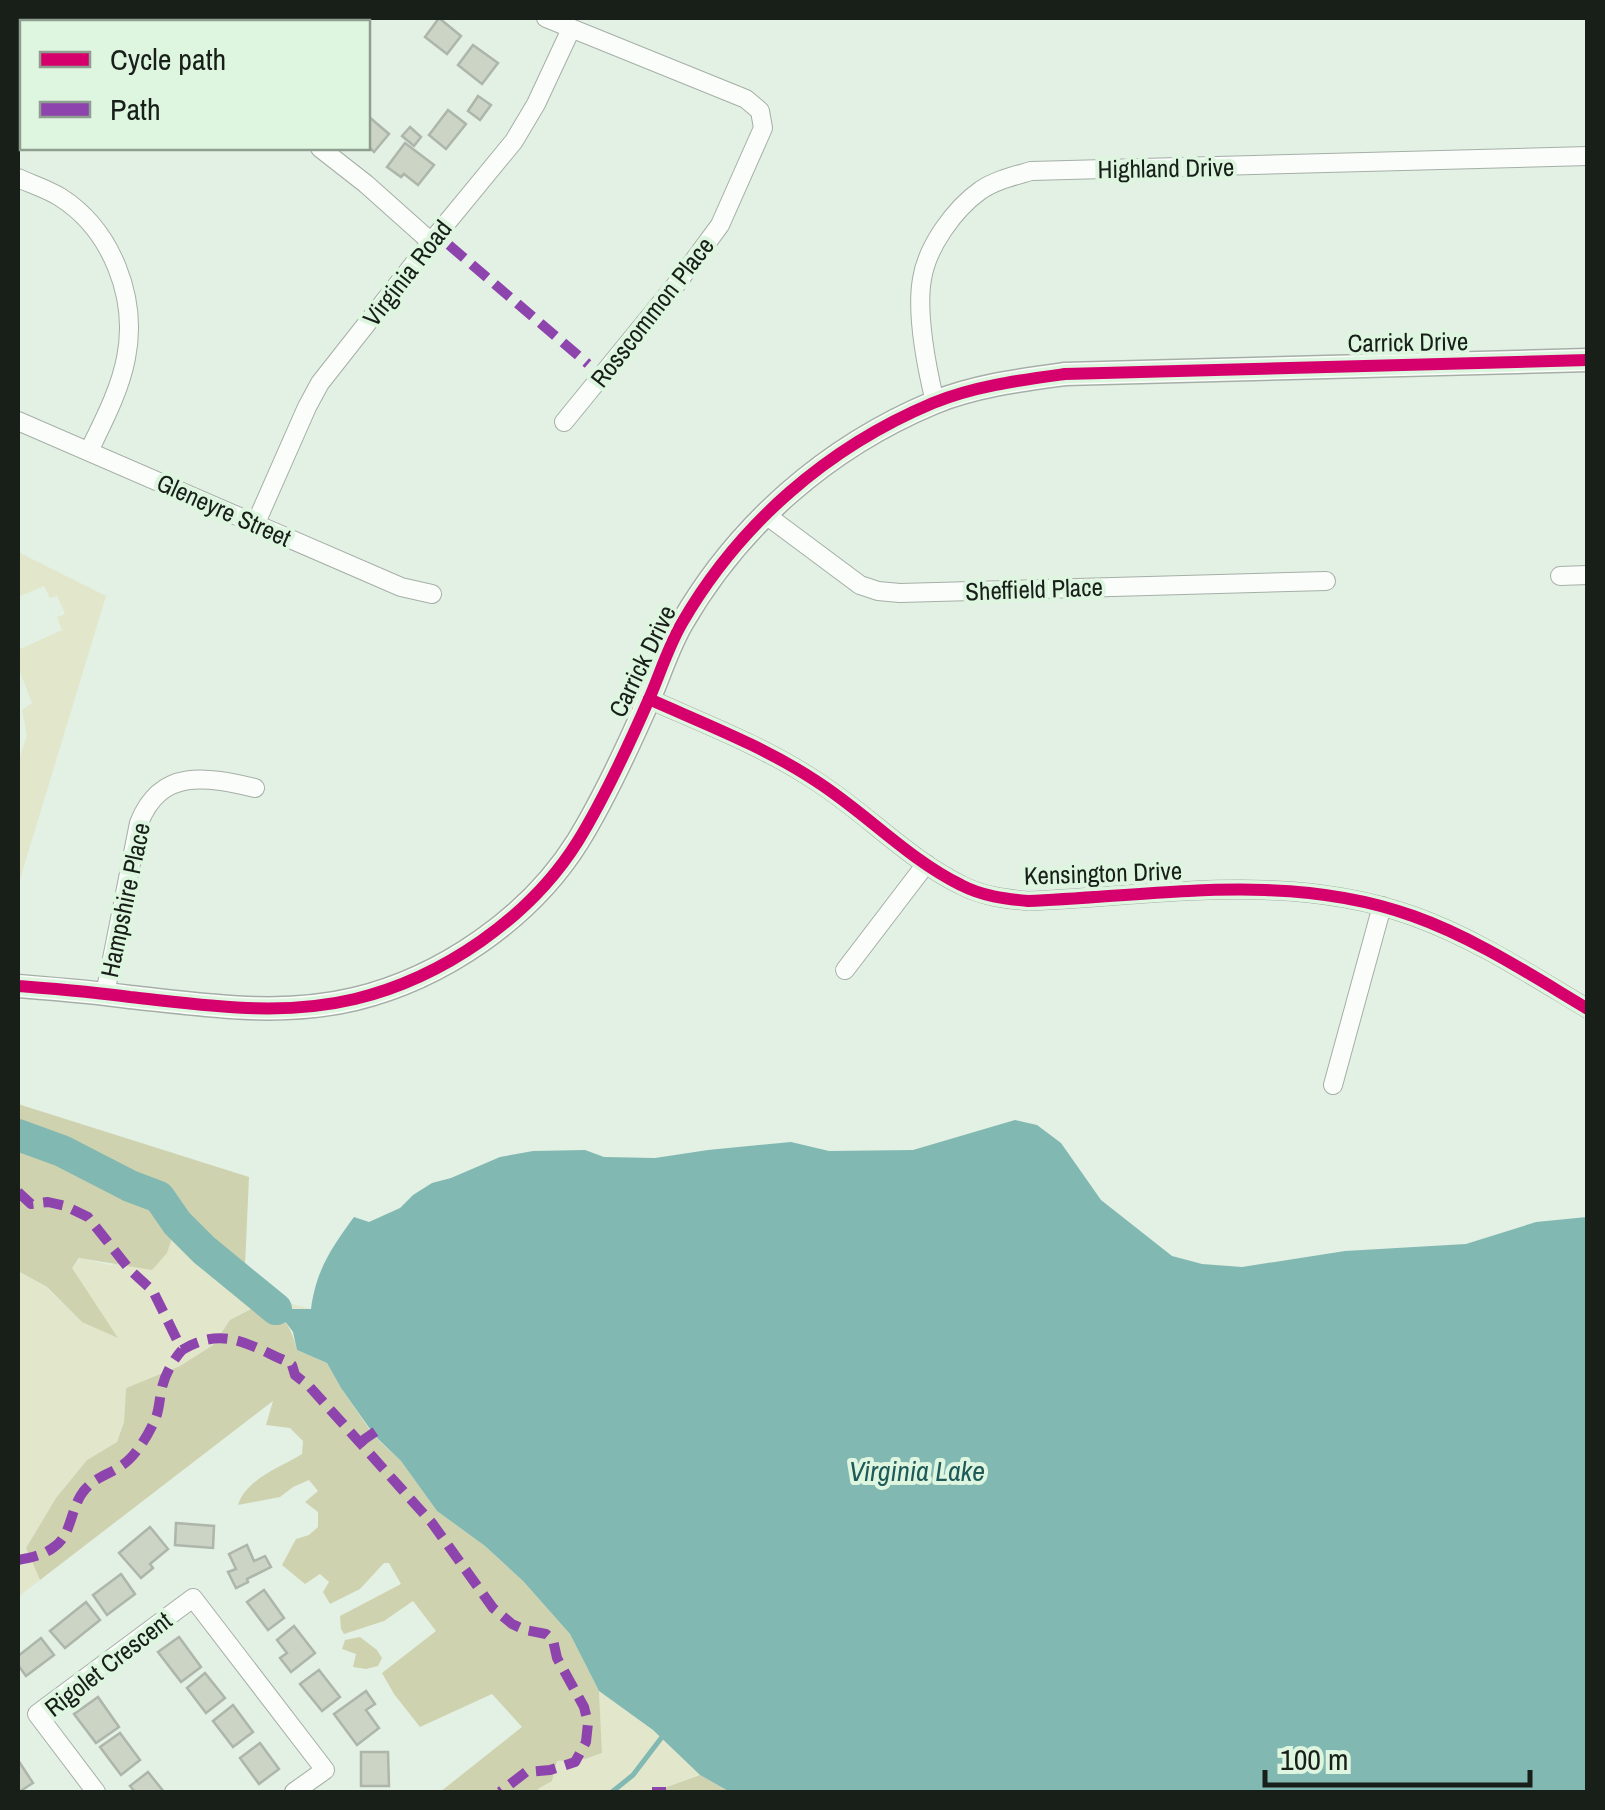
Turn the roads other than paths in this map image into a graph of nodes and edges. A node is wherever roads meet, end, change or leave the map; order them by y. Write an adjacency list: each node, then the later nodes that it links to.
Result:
1 (546, 18): 2 (street)
2 (571, 29): 6 (street, Virginia Road); 10 (street, Rosscommon Place)
3 (323, 150): 6 (street)
4 (1588, 156): 8 (street, Highland Drive)
5 (18, 178): 11 (street)
6 (430, 242): 13 (street, Virginia Road)
7 (1588, 360): 8 (street, Carrick Drive)
8 (935, 402): 12 (street, Carrick Drive)
9 (18, 420): 11 (street, Gleneyre Street)
10 (564, 422)
11 (90, 451): 13 (street, Gleneyre Street)
12 (766, 514): 16 (street, Sheffield Place); 18 (street, Carrick Drive)
13 (255, 524): 17 (street, Gleneyre Street)
14 (1588, 575): 15 (street)
15 (1560, 576)
16 (1326, 581)
17 (432, 594)
18 (649, 699): 20 (street, Kensington Drive); 24 (street, Carrick Drive)
19 (255, 788): 24 (street, Hampshire Place)
20 (926, 864): 21 (street, Kensington Drive); 22 (street)
21 (1382, 906): 25 (street, Kensington Drive); 26 (street)
22 (845, 970)
23 (18, 986): 24 (street, Carrick Drive)
24 (105, 994)
25 (1588, 1009)
26 (1333, 1084)
27 (96, 1792): 28 (street, Rigolet Crescent)
28 (294, 1792)

